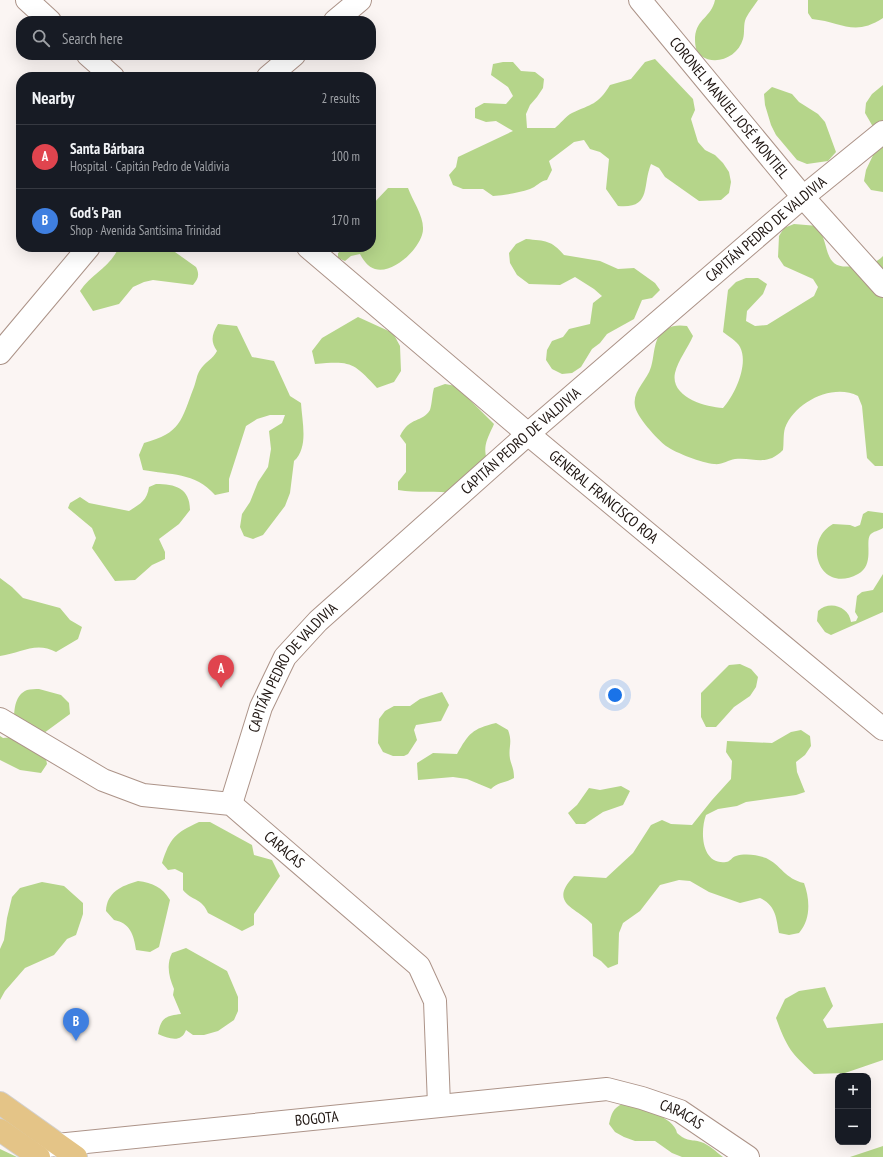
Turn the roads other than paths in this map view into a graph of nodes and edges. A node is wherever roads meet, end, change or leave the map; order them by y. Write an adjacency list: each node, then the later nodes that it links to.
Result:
1 (27, 0): 4 (street)
2 (360, 0): 5 (street)
3 (640, 0): 11 (street, CORONEL MANUEL JOSÉ MONTIEL)
4 (45, 16)
5 (341, 16)
6 (93, 60): 8 (street)
7 (288, 60): 9 (street)
8 (107, 72)
9 (274, 72)
10 (883, 132): 11 (street, CAPITÁN PEDRO DE VALDIVIA)
11 (803, 197): 14 (street, CORONEL MANUEL JOSÉ MONTIEL); 16 (street, CAPITÁN PEDRO DE VALDIVIA)
12 (85, 252): 15 (street)
13 (314, 252): 16 (street, GENERAL FRANCISCO ROA)
14 (883, 286)
15 (0, 353)
16 (528, 434): 18 (street, GENERAL FRANCISCO ROA); 19 (street, CAPITÁN PEDRO DE VALDIVIA)
17 (0, 719): 19 (street)
18 (883, 729)
19 (231, 804): 22 (street, CARACAS)
20 (607, 1089): 22 (street, BOGOTA); 26 (street, CARACAS)
21 (0, 1103): 24 (main road)
22 (439, 1105): 24 (street, BOGOTA)
23 (0, 1130): 25 (main road)
24 (67, 1151): 25 (street, BOGOTA)
25 (33, 1152)
26 (748, 1157)

